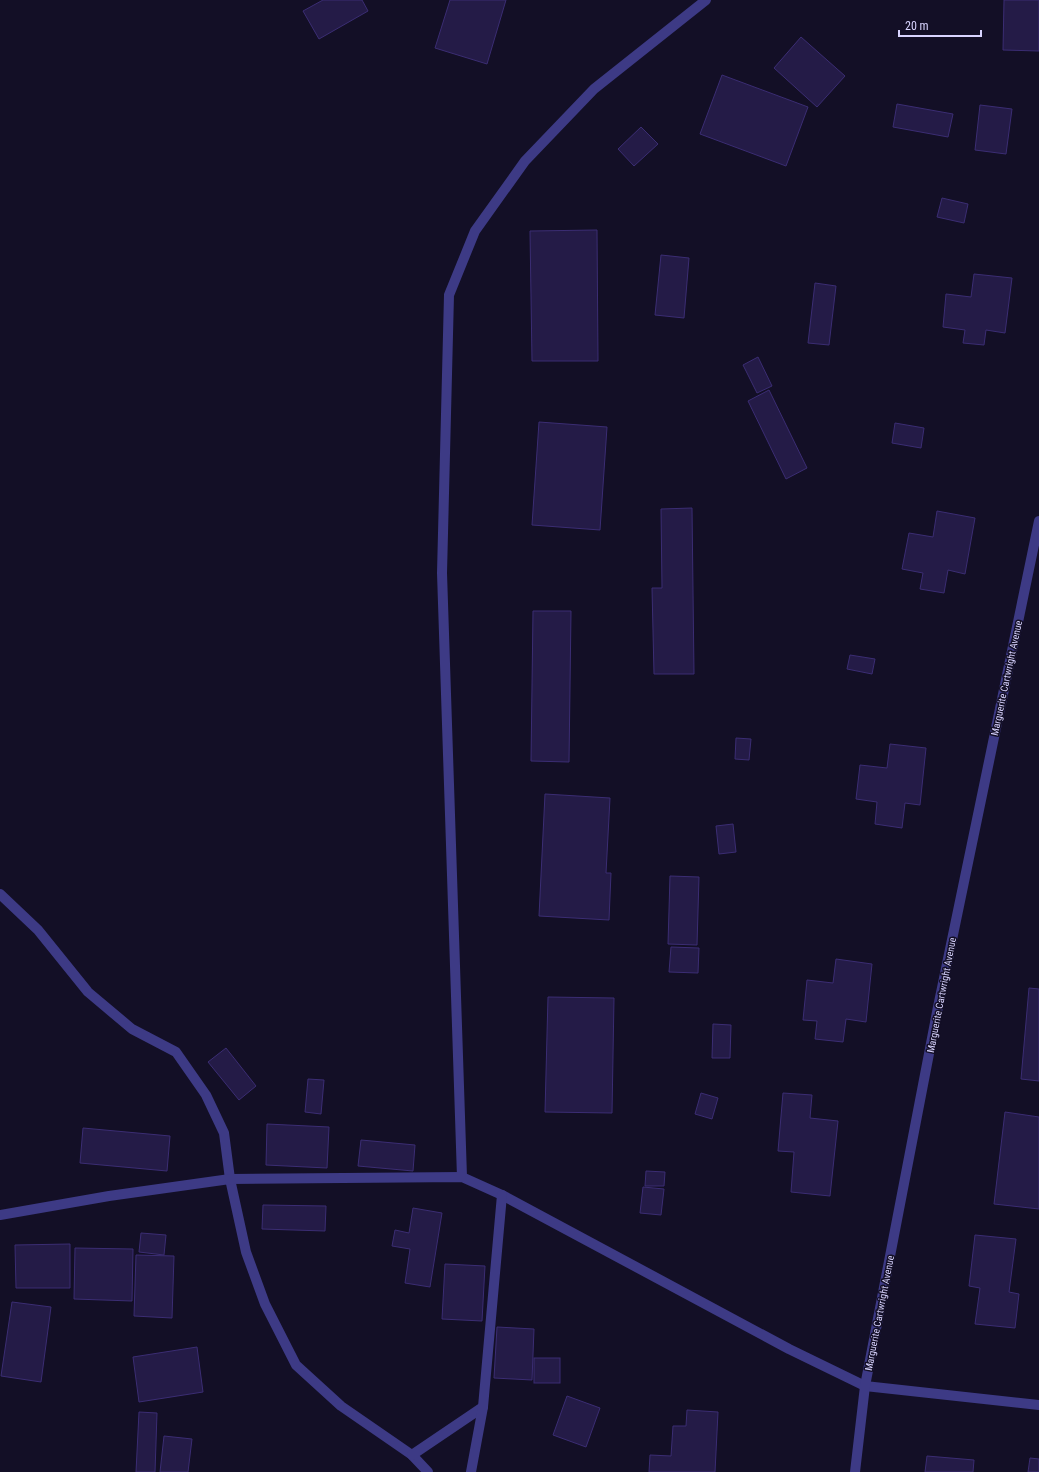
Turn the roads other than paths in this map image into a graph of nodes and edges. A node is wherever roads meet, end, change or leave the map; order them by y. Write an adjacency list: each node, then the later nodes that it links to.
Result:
1 (706, 0): 4 (street)
2 (1039, 521): 8 (street, Marguerite Cartwright Avenue)
3 (0, 894): 5 (street)
4 (462, 1177): 5 (street); 6 (street)
5 (230, 1179): 7 (street); 11 (street)
6 (502, 1195): 8 (street); 10 (street)
7 (0, 1214)
8 (865, 1386): 9 (street); 14 (street, Marguerite Cartwright Avenue)
9 (1039, 1405)
10 (483, 1408): 11 (street); 13 (street)
11 (412, 1455): 12 (street)
12 (428, 1472)
13 (471, 1472)
14 (855, 1472)

